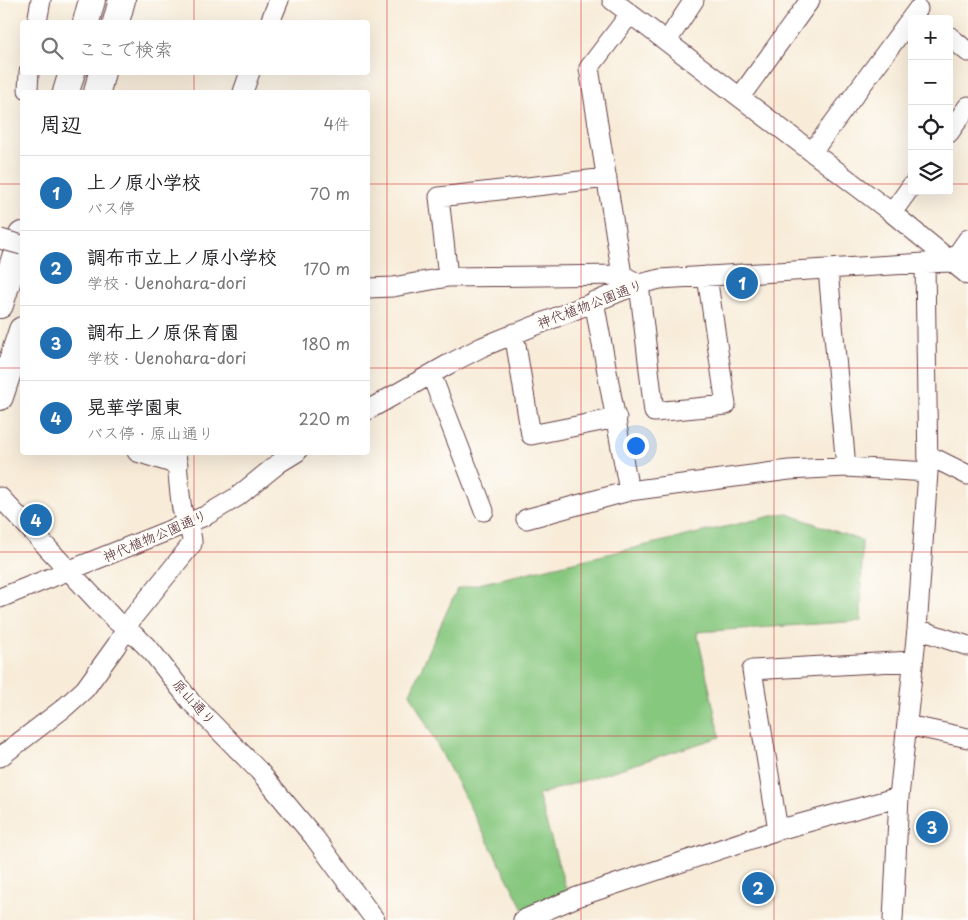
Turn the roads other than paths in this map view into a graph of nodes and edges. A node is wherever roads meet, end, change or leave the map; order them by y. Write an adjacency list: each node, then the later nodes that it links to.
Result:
1 (41, 0): 10 (street)
2 (92, 0): 11 (highway)
3 (122, 0): 12 (highway)
4 (279, 0): 13 (street)
5 (612, 0): 9 (street)
6 (694, 0): 15 (street)
7 (810, 0): 23 (street)
8 (918, 9): 26 (street)
9 (630, 14): 15 (street); 27 (street)
10 (37, 20)
11 (87, 20)
12 (117, 20)
13 (271, 20)
14 (953, 39): 16 (street)
15 (667, 41): 23 (street)
16 (968, 52)
17 (71, 75): 20 (highway)
18 (101, 75): 21 (highway)
19 (249, 75): 22 (street)
20 (67, 90)
21 (98, 90)
22 (244, 90)
23 (740, 97): 26 (street)
24 (968, 108): 25 (street)
25 (953, 128)
26 (812, 152): 29 (street)
27 (606, 178): 37 (street); 40 (street)
28 (908, 191): 29 (street)
29 (892, 213): 34 (street)
30 (0, 239): 33 (street, bridge)
31 (968, 239): 34 (street)
32 (20, 242): 44 (highway)
33 (20, 244)
34 (960, 259): 35 (street, 神代植物公園通り); 38 (street)
35 (925, 263): 36 (street, 神代植物公園通り); 54 (street)
36 (828, 270): 39 (street, 神代植物公園通り); 55 (street)
37 (622, 275): 40 (street); 41 (street)
38 (968, 275)
39 (707, 276): 41 (street, 神代植物公園通り); 41 (street)
40 (448, 277): 42 (street)
41 (638, 284): 43 (street, 神代植物公園通り)
42 (370, 288)
43 (594, 301): 45 (street, 神代植物公園通り); 50 (street)
44 (0, 306)
45 (514, 334): 47 (street, 神代植物公園通り); 50 (street)
46 (20, 336): 48 (highway)
47 (431, 374): 49 (street, 神代植物公園通り); 59 (street)
48 (0, 397)
49 (370, 409)
50 (617, 418): 57 (street)
51 (154, 455): 53 (street)
52 (292, 455): 61 (street, 神代植物公園通り)
53 (177, 459): 61 (street)
54 (928, 464): 55 (street); 56 (street); 65 (street)
55 (846, 467): 57 (street)
56 (968, 475)
57 (629, 491): 60 (street)
58 (0, 497): 62 (street, 原山通り)
59 (484, 511)
60 (526, 519)
61 (186, 524): 62 (street, 神代植物公園通り); 64 (street)
62 (69, 570): 63 (street, 神代植物公園通り); 64 (street, 原山通り)
63 (0, 598)
64 (126, 628): 70 (street); 73 (street, 原山通り)
65 (916, 629): 66 (street); 67 (street)
66 (968, 646)
67 (912, 661): 68 (street); 72 (street)
68 (907, 725): 69 (street); 71 (street)
69 (968, 738)
70 (0, 757)
71 (899, 798): 72 (street); 75 (street)
72 (778, 830): 74 (street)
73 (375, 920)
74 (523, 920)
75 (893, 920)

